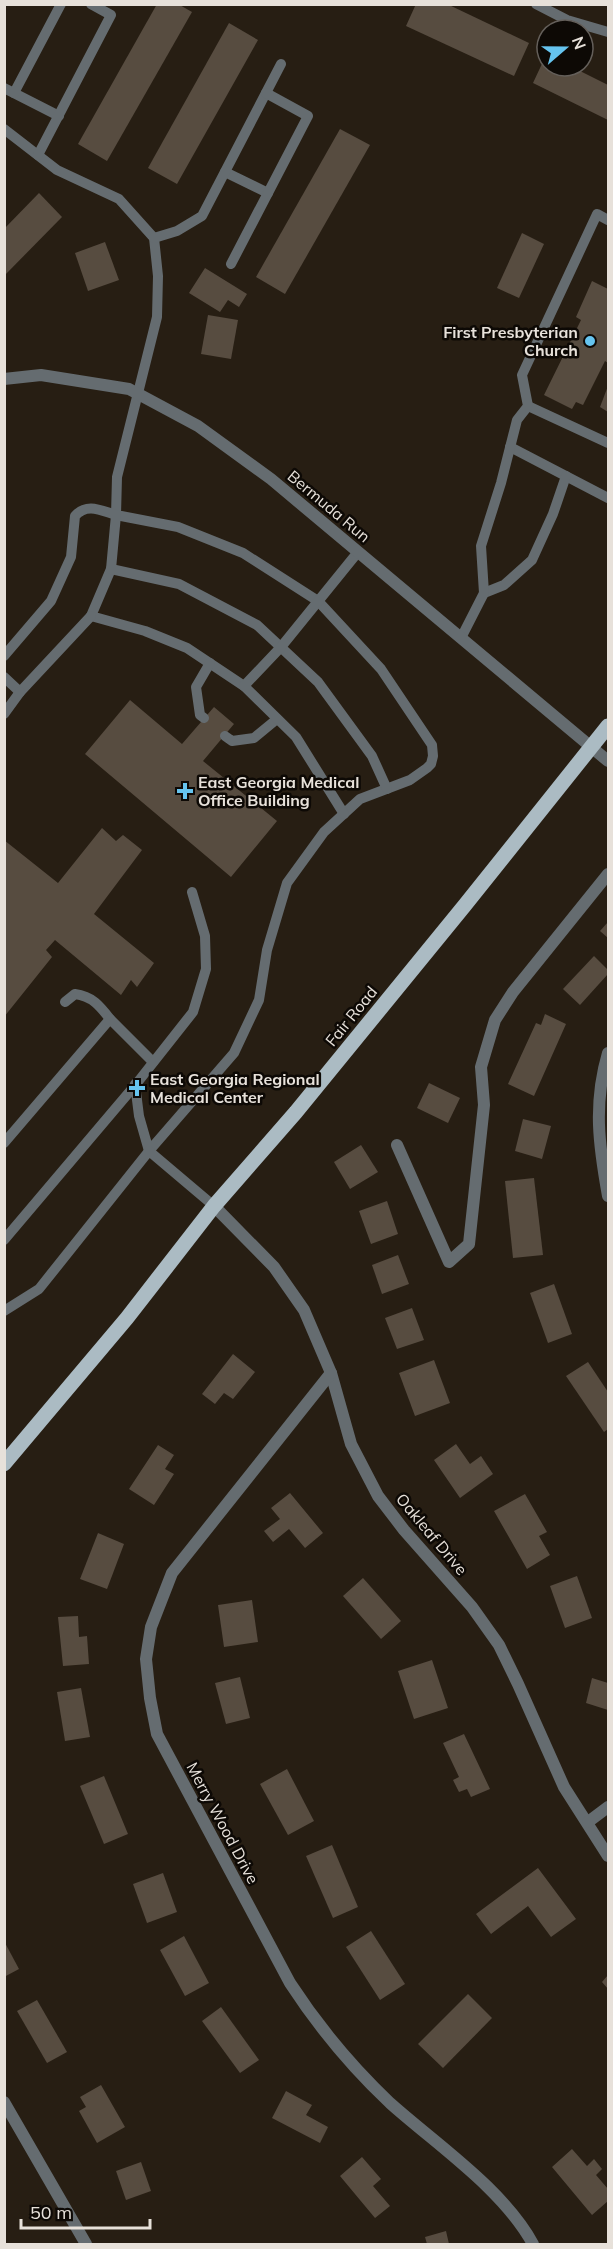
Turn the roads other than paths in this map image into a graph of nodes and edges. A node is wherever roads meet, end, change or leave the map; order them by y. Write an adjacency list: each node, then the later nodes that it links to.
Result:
1 (61, 4): 6 (lane)
2 (91, 4): 8 (lane)
3 (536, 4): 4 (lane)
4 (609, 32)
5 (281, 64): 7 (lane)
6 (9, 91): 8 (lane)
7 (266, 93): 11 (lane); 12 (lane)
8 (59, 116): 10 (lane)
9 (4, 129): 10 (lane)
10 (38, 155): 14 (lane)
11 (225, 172): 12 (lane); 14 (lane)
12 (268, 193): 15 (lane)
13 (609, 220): 18 (lane)
14 (154, 238): 17 (lane)
15 (231, 264)
16 (4, 379): 17 (street, Bermuda Run)
17 (137, 393): 23 (lane); 24 (street, Bermuda Run)
18 (528, 406): 19 (lane); 20 (lane)
19 (609, 443)
20 (510, 447): 21 (lane); 26 (lane)
21 (566, 476): 22 (lane); 26 (lane)
22 (609, 498)
23 (116, 515): 25 (lane); 27 (lane); 31 (lane)
24 (358, 552): 27 (lane); 29 (street, Bermuda Run)
25 (111, 569): 28 (lane); 30 (lane)
26 (484, 593): 29 (lane)
27 (318, 601): 30 (lane); 43 (lane)
28 (91, 616): 32 (lane); 35 (lane)
29 (461, 639): 41 (street, Bermuda Run)
30 (281, 647): 34 (lane); 43 (lane)
31 (4, 656)
32 (210, 663): 34 (lane); 37 (lane)
33 (4, 677): 35 (lane)
34 (244, 686): 38 (lane)
35 (20, 692): 36 (lane)
36 (4, 714)
37 (204, 718)
38 (277, 719): 40 (lane); 44 (lane)
39 (609, 726): 41 (main road, Fair Road)
40 (225, 735)
41 (591, 748): 42 (street, Bermuda Run); 56 (main road, Fair Road)
42 (609, 761)
43 (387, 789): 44 (lane)
44 (344, 814): 54 (lane)
45 (609, 874): 53 (street)
46 (192, 892): 50 (lane)
47 (64, 1002): 48 (lane)
48 (110, 1019): 50 (lane); 52 (lane)
49 (609, 1053): 55 (street)
50 (153, 1062): 51 (lane)
51 (135, 1084): 54 (lane); 57 (lane)
52 (4, 1143)
53 (397, 1145)
54 (149, 1151): 56 (lane); 58 (lane)
55 (609, 1196)
56 (214, 1206): 59 (street, Oakleaf Drive); 60 (main road, Fair Road)
57 (4, 1240)
58 (4, 1311)
59 (331, 1373): 62 (street, Oakleaf Drive); 66 (street, Merry Wood Drive)
60 (4, 1464)
61 (609, 1807): 62 (street)
62 (588, 1822): 63 (street, Oakleaf Drive)
63 (609, 1856)
64 (4, 2102): 65 (street)
65 (86, 2244)
66 (533, 2244)

